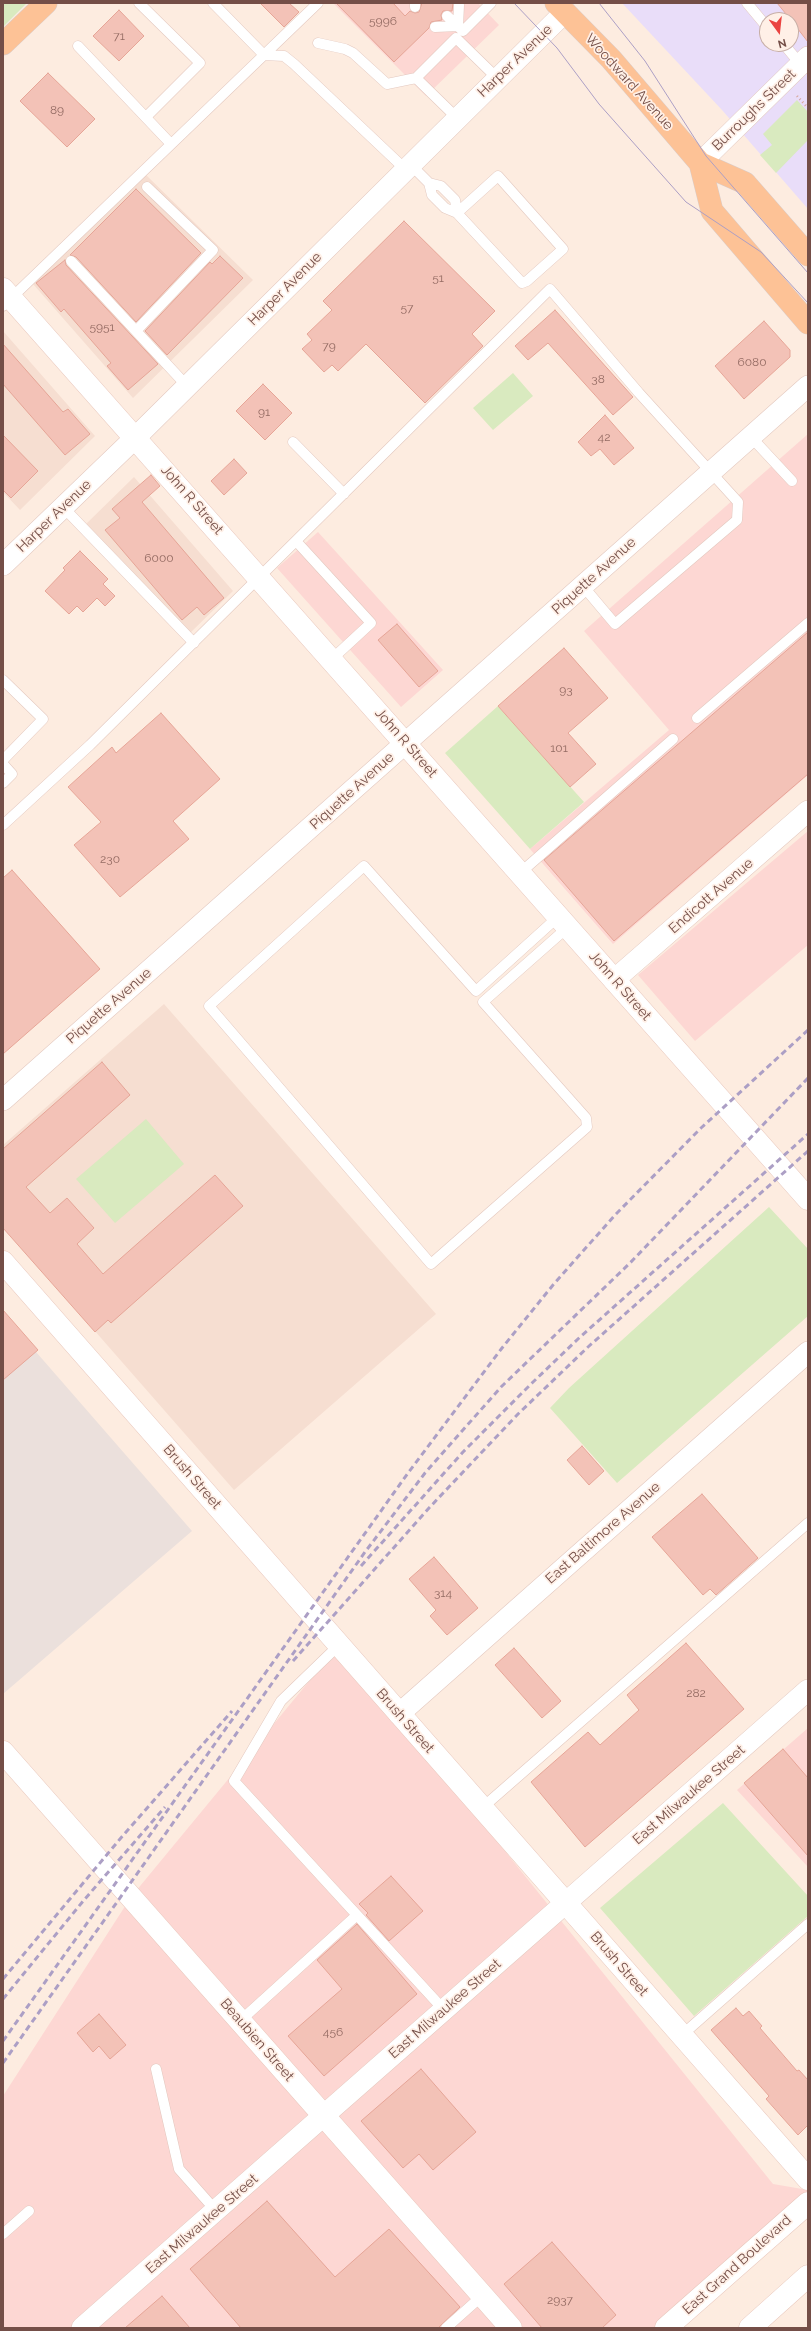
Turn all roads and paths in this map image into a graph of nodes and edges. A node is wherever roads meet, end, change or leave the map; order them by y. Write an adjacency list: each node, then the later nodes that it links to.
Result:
1 (46, 3): 14 (main road)
2 (139, 3): 23 (lane)
3 (213, 3): 17 (lane)
4 (318, 3): 17 (lane)
5 (491, 3): 12 (lane)
6 (747, 3): 10 (lane)
7 (459, 5): 12 (lane)
8 (561, 7): 20 (street, Harper Avenue); 26 (main road, Woodward Avenue)
9 (447, 16): 12 (lane)
10 (759, 17)
11 (435, 27): 12 (lane)
12 (459, 32): 19 (lane); 20 (lane)
13 (318, 43): 19 (lane)
14 (3, 44)
15 (78, 46): 23 (lane)
16 (793, 52): 18 (lane)
17 (264, 55): 25 (lane); 27 (lane)
18 (804, 61): 26 (street, Burroughs Street)
19 (416, 78): 24 (lane)
20 (497, 78): 24 (street, Harper Avenue)
21 (796, 96): 22 (path)
22 (808, 108)
23 (146, 117): 25 (lane)
24 (457, 118): 27 (street, Harper Avenue)
25 (171, 144): 32 (lane)
26 (700, 163): 30 (main road, Woodward Avenue); 33 (main road, Woodward Avenue)
27 (408, 167): 29 (lane); 35 (street, Harper Avenue)
28 (147, 187): 34 (lane)
29 (457, 213): 29 (lane)
30 (808, 255)
31 (71, 261): 34 (lane)
32 (6, 298): 37 (street, John R Street)
33 (808, 323)
34 (136, 331): 35 (lane)
35 (187, 386): 37 (street, Harper Avenue)
36 (808, 386): 38 (street, Piquette Avenue)
37 (136, 437): 43 (street, Harper Avenue); 46 (street, John R Street)
38 (751, 437): 40 (street, Piquette Avenue); 41 (lane)
39 (292, 442): 42 (lane)
40 (711, 472): 42 (lane); 47 (street, Piquette Avenue); 47 (lane)
41 (792, 480)
42 (344, 494): 44 (lane)
43 (63, 507): 45 (street, Harper Avenue); 49 (lane)
44 (296, 541): 46 (lane); 50 (lane)
45 (3, 565)
46 (260, 577): 49 (lane); 50 (street, John R Street)
47 (583, 586): 54 (street, Piquette Avenue)
48 (808, 623): 52 (lane)
49 (194, 643): 59 (lane)
50 (332, 659): 54 (street, John R Street)
51 (3, 680): 55 (lane)
52 (697, 718)
53 (673, 739): 60 (lane)
54 (406, 744): 60 (street, John R Street); 63 (street, Piquette Avenue)
55 (3, 760)
56 (3, 764): 57 (lane)
57 (3, 783)
58 (808, 812): 62 (street, Endicott Avenue)
59 (3, 825)
60 (520, 873): 61 (street, John R Street)
61 (563, 922): 61 (lane); 62 (street, John R Street)
62 (614, 980): 64 (street, John R Street)
63 (3, 1100)
64 (808, 1199)
65 (3, 1262): 68 (street, Brush Street)
66 (808, 1352): 70 (street, East Baltimore Avenue)
67 (808, 1523): 72 (lane)
68 (339, 1645): 70 (street, Brush Street); 74 (lane)
69 (808, 1690): 73 (street, East Milwaukee Street)
70 (399, 1714): 72 (street, Brush Street)
71 (3, 1752): 77 (street, Beaubien Street)
72 (482, 1808): 73 (street, Brush Street)
73 (566, 1903): 76 (street, East Milwaukee Street); 78 (street, Brush Street)
74 (357, 1915): 76 (lane); 77 (lane)
75 (808, 1924): 78 (lane)
76 (444, 2010): 80 (street, East Milwaukee Street)
77 (240, 2021): 80 (street, Beaubien Street)
78 (682, 2035): 81 (street, Brush Street)
79 (156, 2069): 84 (lane)
80 (324, 2115): 84 (street, East Milwaukee Street); 87 (street, Beaubien Street)
81 (808, 2179)
82 (808, 2203): 91 (street, East Grand Boulevard)
83 (29, 2211): 85 (lane)
84 (217, 2212): 88 (street, East Milwaukee Street)
85 (3, 2234)
86 (808, 2276): 92 (street)
87 (483, 2295): 89 (lane); 90 (street, Beaubien Street)
88 (82, 2328)
89 (446, 2328)
90 (511, 2328)
91 (666, 2328)
92 (750, 2328)

